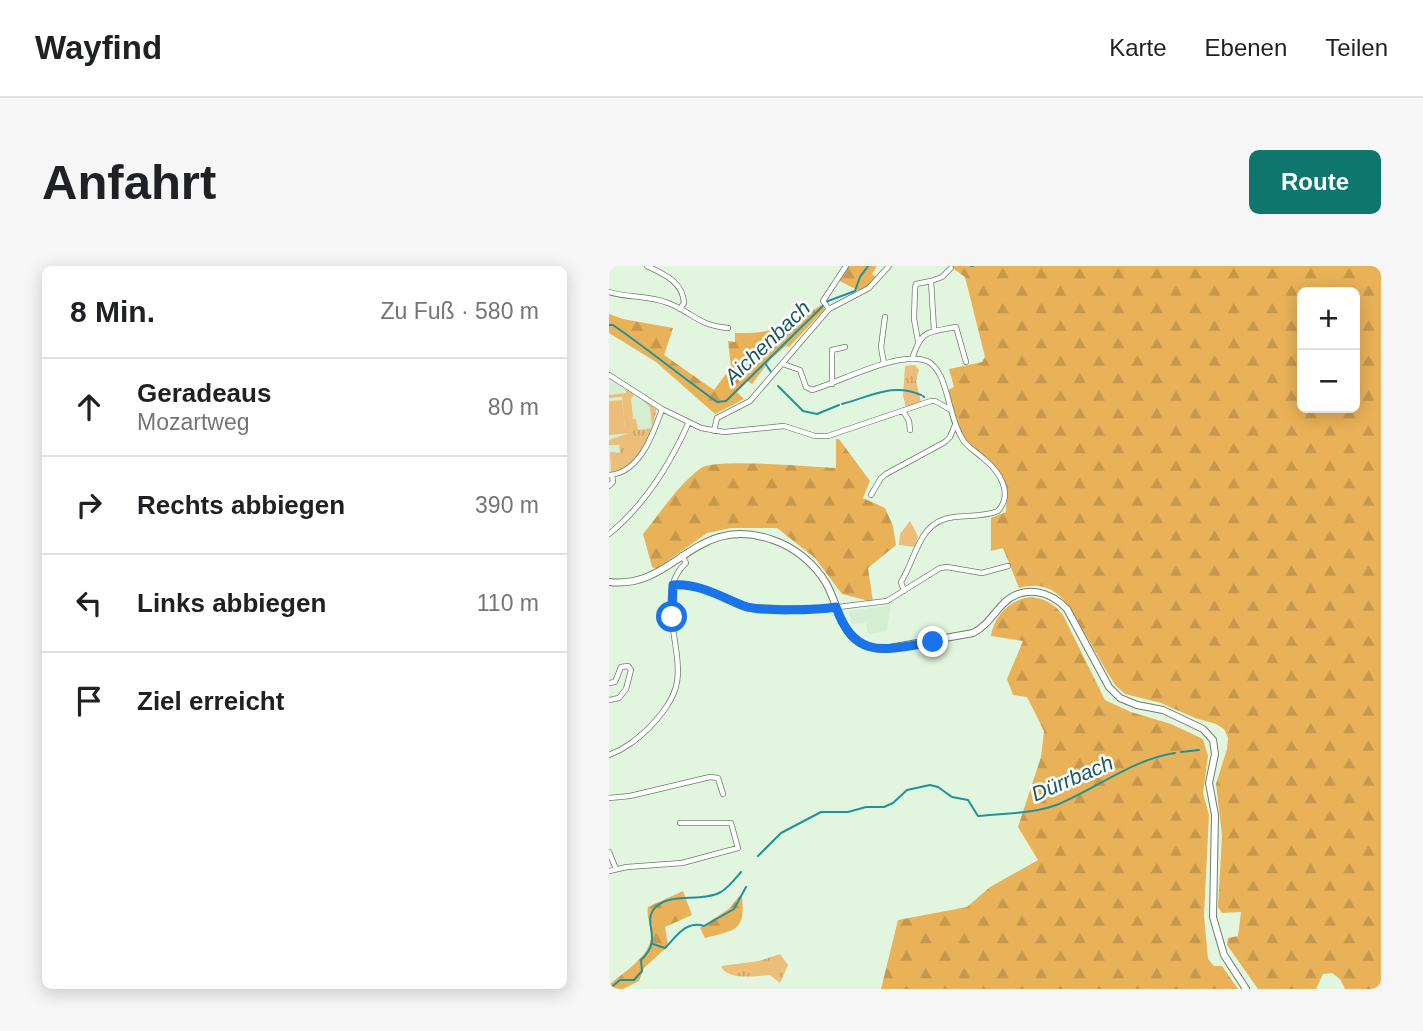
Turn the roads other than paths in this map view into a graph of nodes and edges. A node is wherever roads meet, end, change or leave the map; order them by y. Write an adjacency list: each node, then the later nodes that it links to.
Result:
1 (647, 266): 7 (street)
2 (846, 266): 8 (street)
3 (889, 266): 8 (street)
4 (951, 268): 5 (street)
5 (931, 281): 11 (street); 12 (street)
6 (609, 292): 7 (street)
7 (680, 309): 10 (street)
8 (829, 309): 16 (street)
9 (885, 317): 17 (street)
10 (728, 328)
11 (934, 330): 12 (street); 15 (street)
12 (918, 341): 14 (street)
13 (845, 347): 19 (street)
14 (912, 359): 17 (street); 20 (street)
15 (966, 362)
16 (783, 364): 19 (street); 28 (street)
17 (884, 364): 19 (street)
18 (609, 375): 22 (street)
19 (832, 384)
20 (947, 393): 21 (street); 23 (street)
21 (935, 401): 23 (street); 24 (street)
22 (663, 409): 25 (street); 29 (street)
23 (951, 410): 26 (street)
24 (902, 411): 27 (street); 28 (street)
25 (688, 424): 28 (street); 32 (street)
26 (955, 424): 31 (street); 37 (street)
27 (909, 430)
28 (714, 431)
29 (611, 475): 30 (street)
30 (609, 486)
31 (871, 495)
32 (609, 534)
33 (682, 555): 35 (main road); 36 (street); 38 (main road)
34 (1008, 566): 37 (street)
35 (609, 582)
36 (673, 585): 38 (street); 41 (street)
37 (904, 591): 38 (street)
38 (836, 607): 48 (main road)
39 (609, 683): 40 (street)
40 (609, 700)
41 (609, 755)
42 (723, 794): 43 (street)
43 (609, 798)
44 (680, 823): 46 (street)
45 (609, 852): 46 (street)
46 (616, 869): 47 (street)
47 (609, 871)
48 (1246, 989)

